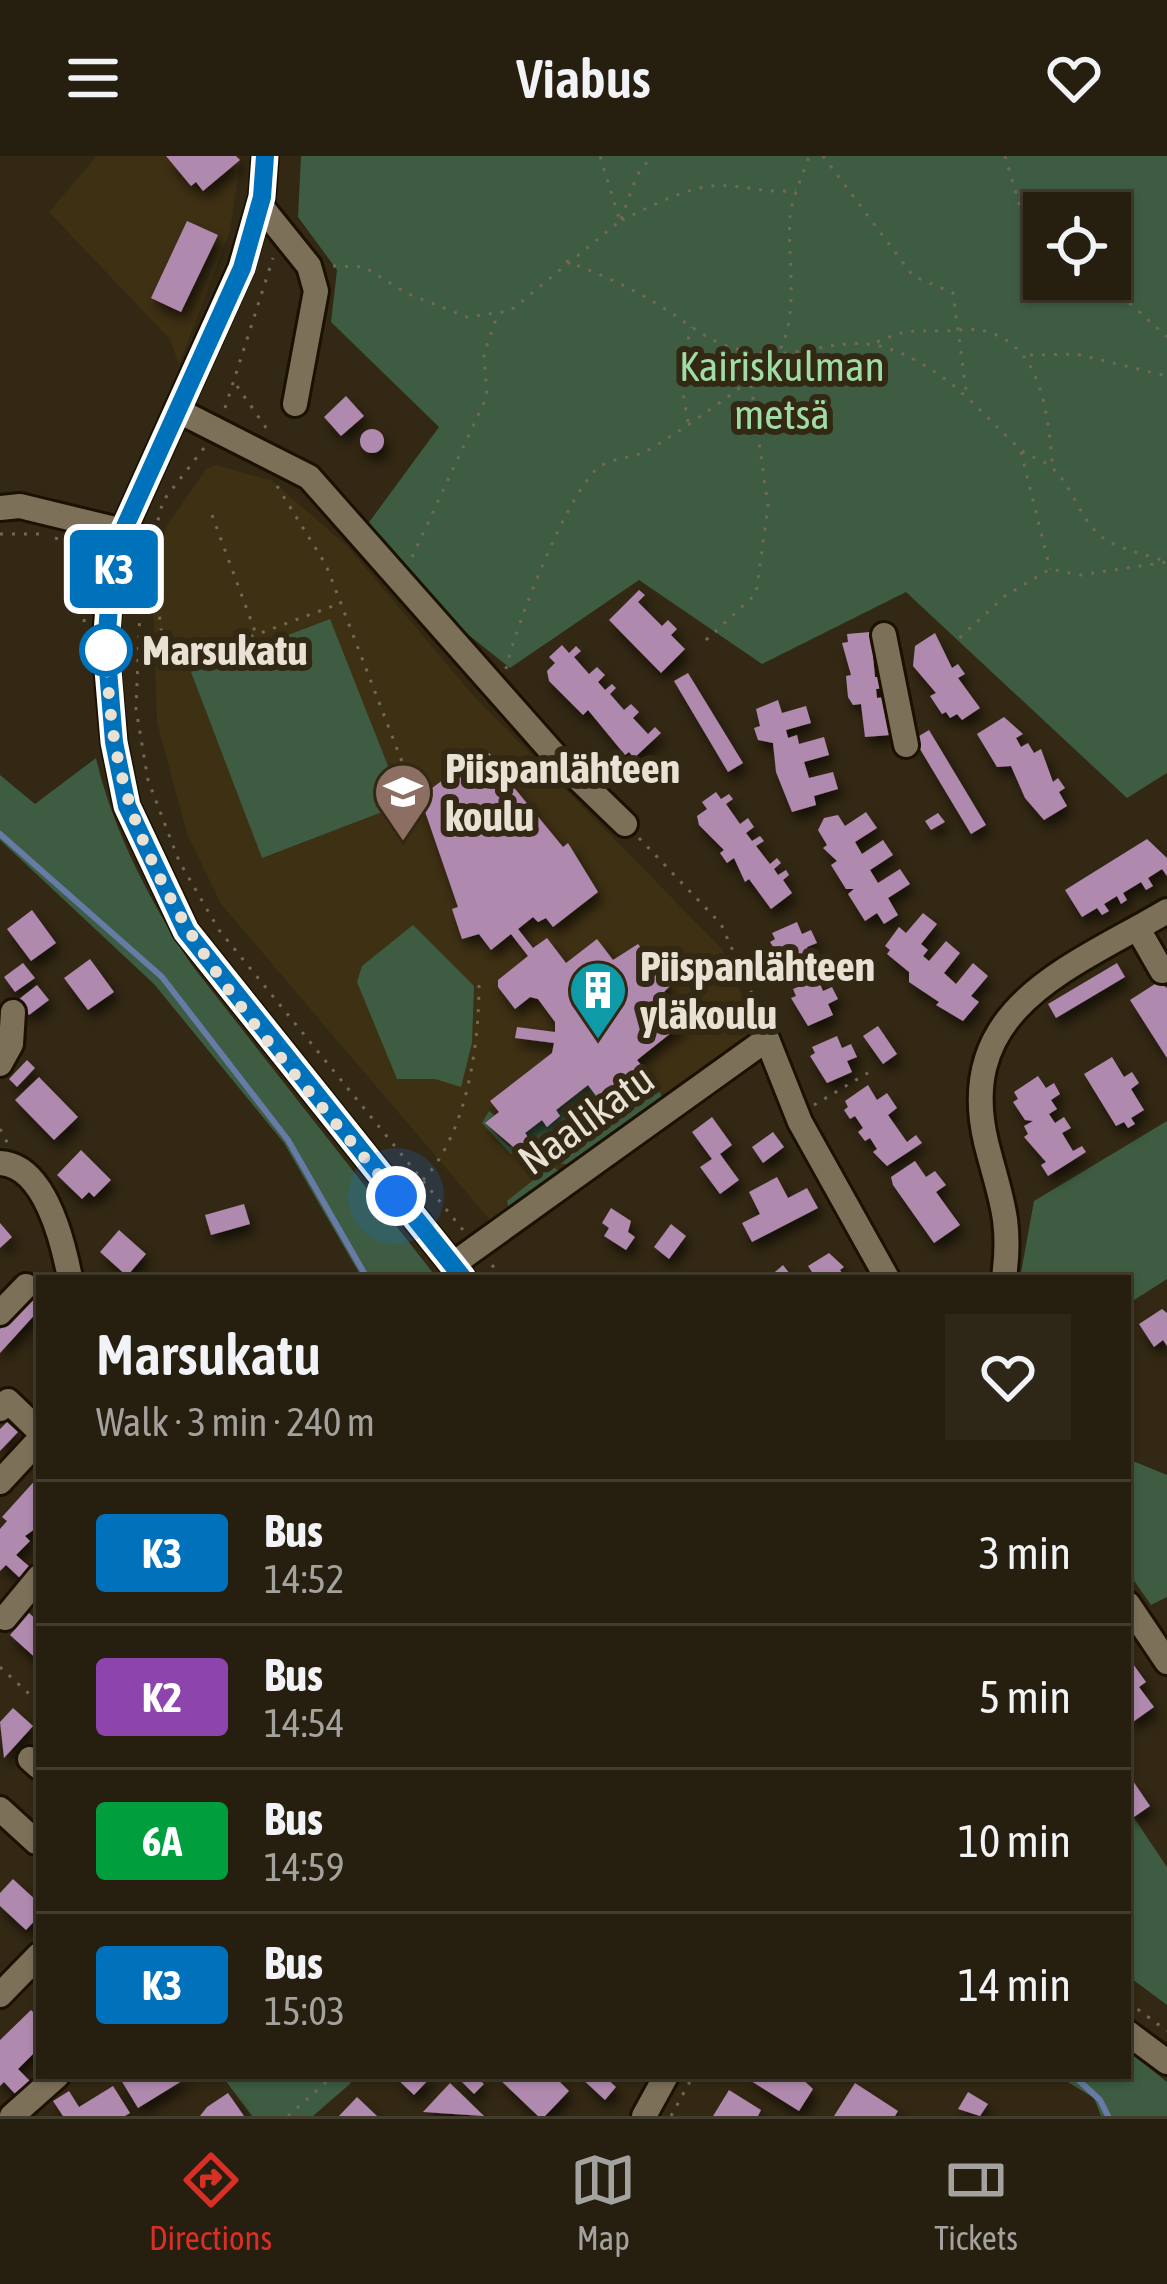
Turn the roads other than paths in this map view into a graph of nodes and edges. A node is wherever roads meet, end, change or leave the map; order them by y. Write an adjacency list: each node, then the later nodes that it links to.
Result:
1 (265, 156): 2 (street)
2 (260, 205): 3 (street); 4 (street)
3 (295, 404)
4 (177, 410): 6 (street); 9 (street)
5 (0, 508): 6 (street)
6 (123, 531): 16 (street)
7 (884, 635): 8 (street)
8 (906, 746)
9 (625, 824)
10 (1167, 911): 11 (street)
11 (1138, 929): 12 (street); 19 (street)
12 (1162, 971)
13 (13, 1012): 14 (street)
14 (0, 1064)
15 (0, 1163): 17 (street)
16 (458, 1272): 18 (street, Naalikatu)
17 (69, 1275)
18 (885, 1275)
19 (1004, 1275)
20 (26, 1286): 21 (street)
21 (0, 1312)
22 (3, 1401): 23 (street)
23 (36, 1433)
24 (36, 1440): 25 (street)
25 (0, 1482)
26 (36, 1582): 28 (street)
27 (1131, 1608): 29 (street)
28 (5, 1618)
29 (1167, 1662)
30 (0, 1809): 31 (street)
31 (36, 1842)
32 (36, 1958): 33 (street)
33 (0, 1995)
34 (1131, 2035): 35 (street)
35 (1167, 2062)
36 (54, 2079): 38 (street)
37 (665, 2079): 39 (street)
38 (12, 2116)
39 (644, 2116)

